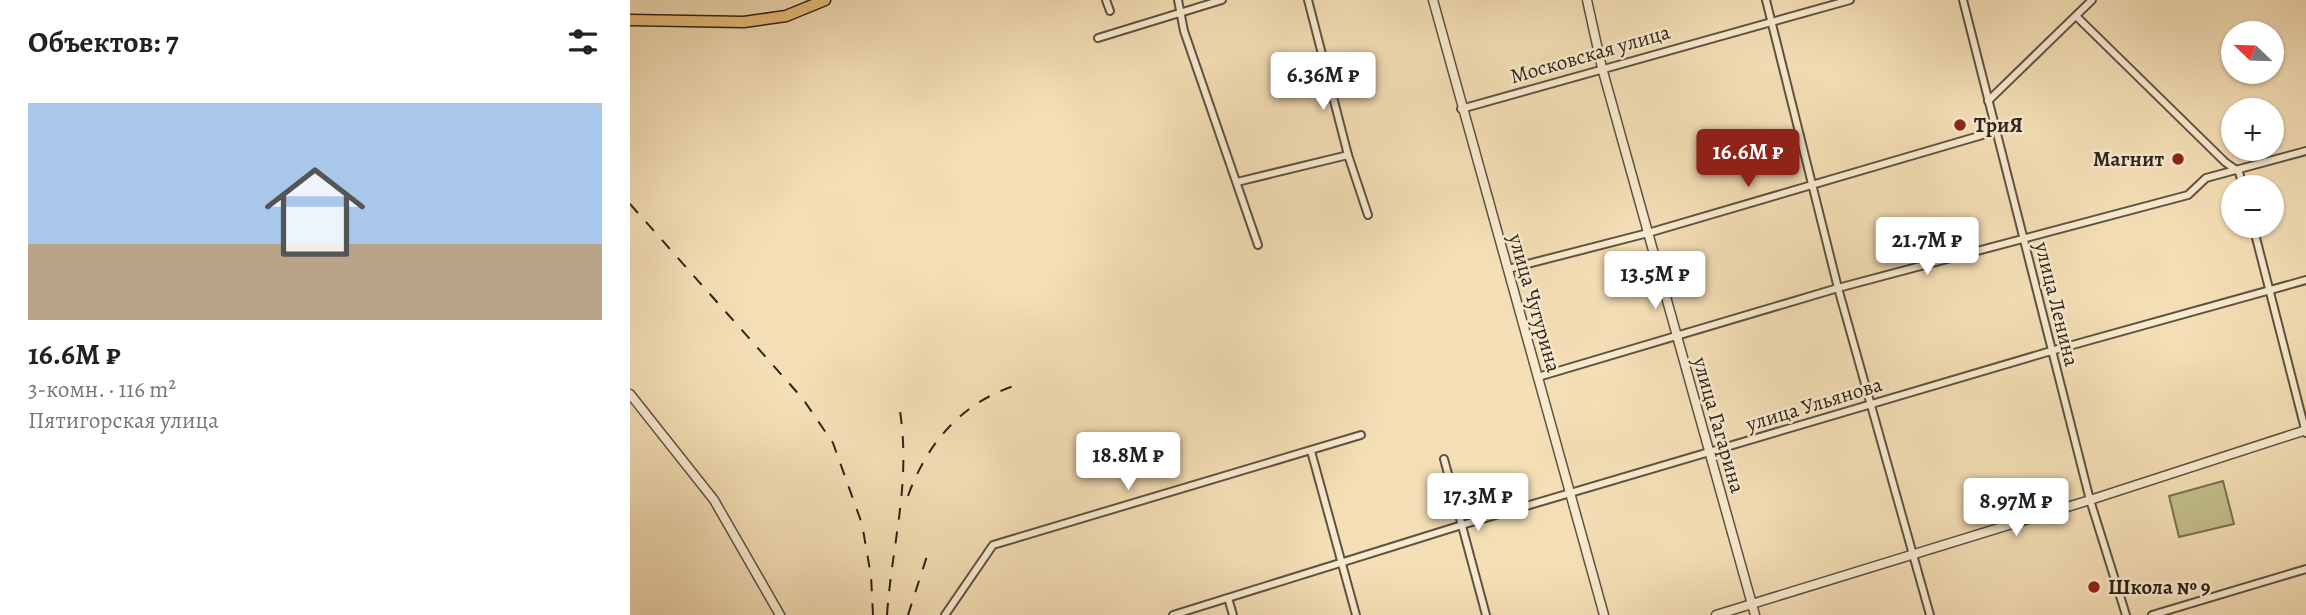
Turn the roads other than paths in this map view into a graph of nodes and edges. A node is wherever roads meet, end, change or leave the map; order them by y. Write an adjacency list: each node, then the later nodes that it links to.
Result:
1 (825, 0): 15 (main road)
2 (1106, 0): 12 (street)
3 (1178, 0): 13 (street)
4 (1222, 0): 13 (street)
5 (1308, 0): 23 (street)
6 (1433, 0): 20 (street, улица Чугурина)
7 (1587, 0): 18 (street, улица Гагарина)
8 (1766, 0): 16 (street)
9 (1850, 0): 16 (street, Московская улица)
10 (1963, 0): 19 (street, улица Ленина)
11 (2092, 0): 14 (street)
12 (1110, 11)
13 (1181, 13): 17 (street); 26 (street)
14 (2077, 16): 19 (street); 24 (street)
15 (630, 20)
16 (1771, 21): 18 (street, Московская улица); 27 (street)
17 (1098, 38)
18 (1602, 68): 20 (street, Московская улица); 29 (street, улица Гагарина)
19 (1988, 101): 21 (street, улица Ленина)
20 (1461, 109): 33 (street, улица Чугурина)
21 (1996, 131): 27 (street); 30 (street, улица Ленина)
22 (2306, 151): 24 (street)
23 (1349, 155): 26 (street); 28 (street)
24 (2239, 172): 25 (street); 30 (street)
25 (2240, 175)
26 (1237, 182): 32 (street)
27 (1812, 184): 29 (street); 35 (street)
28 (1368, 215)
29 (1648, 233): 33 (street); 37 (street, улица Гагарина)
30 (2022, 236): 35 (street); 38 (street, улица Ленина)
31 (2256, 238): 36 (street)
32 (1258, 245)
33 (1508, 269): 39 (street, улица Чугурина)
34 (2306, 280): 36 (street, улица Ульянова)
35 (1838, 288): 37 (street); 41 (street)
36 (2270, 291): 38 (street, улица Ульянова); 42 (street)
37 (1676, 335): 39 (street); 45 (street, улица Гагарина)
38 (2051, 351): 41 (street, улица Ульянова); 48 (street, улица Ленина)
39 (1538, 377): 47 (street, улица Чугурина)
40 (630, 394): 55 (street)
41 (1871, 405): 45 (street, улица Ульянова); 50 (street)
42 (2306, 431): 48 (street)
43 (1361, 435): 44 (street)
44 (1311, 451): 51 (street); 56 (street)
45 (1709, 453): 47 (street, улица Ульянова); 54 (street, улица Гагарина)
46 (1444, 458): 49 (street)
47 (1570, 495): 49 (street, улица Ульянова); 61 (street, улица Чугурина)
48 (2090, 500): 50 (street); 65 (street, улица Ленина)
49 (1462, 525): 51 (street, улица Ульянова); 60 (street)
50 (1913, 555): 54 (street); 64 (street)
51 (1342, 564): 53 (street, улица Ульянова); 59 (street)
52 (2306, 569): 66 (street)
53 (1228, 598): 57 (street, улица Ульянова); 58 (street)
54 (1752, 604): 62 (street); 63 (street, улица Гагарина)
55 (780, 615)
56 (945, 615)
57 (1173, 615)
58 (1233, 615)
59 (1356, 615)
60 (1486, 615)
61 (1604, 615)
62 (1716, 615)
63 (1755, 615)
64 (1930, 615)
65 (2126, 615)
66 (2152, 615)

